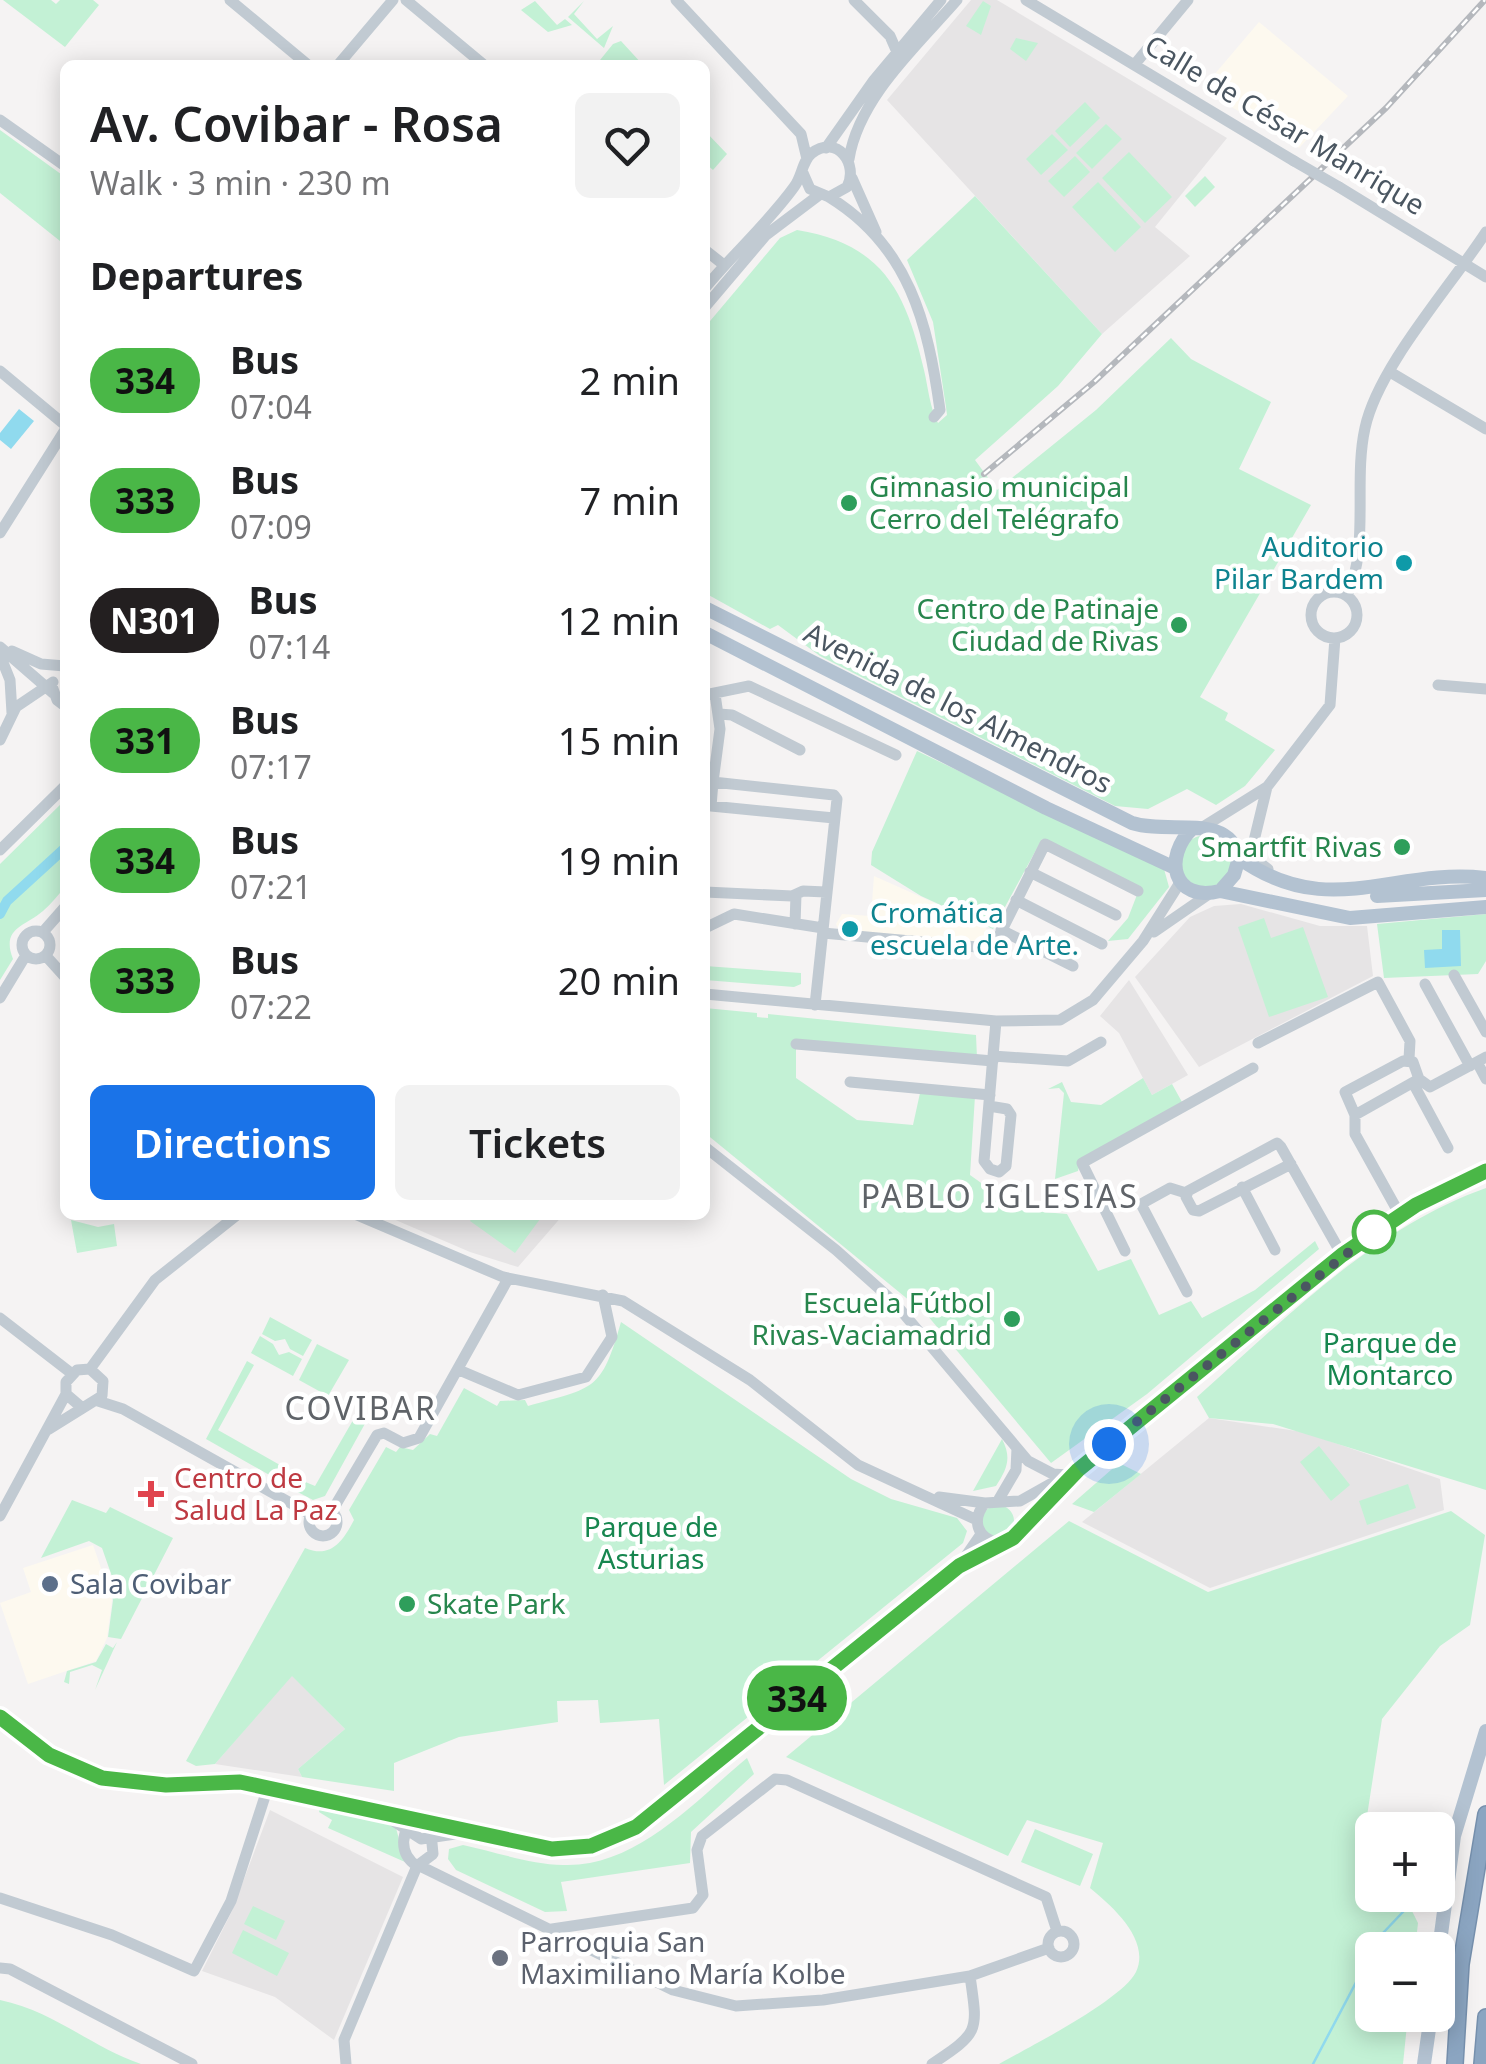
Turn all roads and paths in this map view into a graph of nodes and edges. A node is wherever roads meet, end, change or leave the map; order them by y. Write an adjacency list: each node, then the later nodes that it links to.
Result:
1 (230, 0): 11 (street)
2 (393, 0): 12 (street)
3 (406, 0): 13 (street)
4 (676, 0): 17 (street)
5 (854, 0): 10 (street)
6 (940, 0): 10 (street)
7 (957, 0): 18 (street)
8 (1026, 0): 14 (street, Calle de César Manrique)
9 (1188, 0): 14 (street)
10 (897, 52): 16 (street)
11 (302, 60)
12 (342, 60)
13 (478, 60)
14 (1136, 64): 26 (street, Calle de César Manrique, bridge)
15 (0, 120): 19 (street)
16 (826, 148): 17 (street); 18 (street)
17 (807, 159): 20 (street)
18 (849, 159): 21 (street)
19 (60, 162)
20 (803, 173): 22 (street); 27 (street)
21 (852, 178): 22 (street); 24 (street)
22 (824, 196): 24 (street); 30 (street)
23 (1486, 232): 26 (street)
24 (877, 236): 33 (street)
25 (710, 254): 27 (street)
26 (1464, 265): 28 (street, Calle de César Manrique); 32 (street)
27 (724, 266): 29 (street)
28 (1486, 278)
29 (710, 282)
30 (710, 301)
31 (0, 371): 34 (street)
32 (1390, 372): 35 (street); 38 (street)
33 (934, 417)
34 (60, 424)
35 (1486, 429)
36 (60, 436): 37 (street)
37 (0, 533)
38 (1347, 596): 41 (street); 41 (street)
39 (710, 611): 63 (main road, Avenida de los Almendros)
40 (710, 635): 67 (main road, Avenida de los Almendros)
41 (1335, 638): 59 (street)
42 (0, 646): 44 (street); 47 (street)
43 (0, 655): 51 (street)
44 (60, 666)
45 (60, 674): 47 (street)
46 (1438, 685): 48 (street)
47 (51, 687): 50 (street); 51 (street)
48 (1486, 689)
49 (710, 694): 52 (street); 56 (street)
50 (60, 699)
51 (12, 712): 53 (street)
52 (719, 714): 54 (street); 55 (street)
53 (0, 740)
54 (800, 750)
55 (710, 755): 57 (street)
56 (896, 755)
57 (713, 782): 60 (street); 62 (street)
58 (60, 791): 64 (street)
59 (1265, 793): 63 (street); 65 (street); 69 (street)
60 (710, 798)
61 (710, 808): 62 (street)
62 (834, 818): 73 (street)
63 (1198, 828): 65 (main road); 67 (main road)
64 (0, 850)
65 (1239, 858): 70 (main road); 74 (main road)
66 (1030, 872): 72 (street); 78 (street); 82 (street)
67 (1178, 874): 74 (main road); 88 (street)
68 (1486, 878): 69 (main road)
69 (1330, 889): 70 (main road)
70 (1303, 890): 71 (main road)
71 (1486, 890)
72 (1138, 891)
73 (826, 892): 76 (street); 85 (street)
74 (1215, 892): 79 (main road); 88 (street)
75 (710, 893): 77 (street)
76 (796, 895): 77 (street); 83 (street)
77 (735, 896): 81 (street)
78 (1016, 900): 86 (street); 89 (street)
79 (1486, 904)
80 (60, 913): 87 (street)
81 (734, 914): 83 (street); 84 (street)
82 (1116, 915)
83 (795, 924): 85 (street)
84 (710, 926)
85 (823, 930): 86 (street); 98 (street)
86 (1001, 930): 92 (street)
87 (43, 932): 90 (street); 91 (street)
88 (1143, 941): 99 (street)
89 (1102, 944)
90 (26, 956): 91 (street); 97 (street)
91 (46, 956): 93 (street)
92 (1073, 966)
93 (60, 971)
94 (1454, 975): 100 (street)
95 (1425, 984): 106 (street)
96 (710, 994): 98 (street)
97 (0, 998)
98 (815, 1005): 99 (street)
99 (996, 1022): 104 (street)
100 (1486, 1032)
101 (1101, 1042): 104 (street)
102 (1258, 1043): 105 (street)
103 (796, 1044): 104 (street)
104 (993, 1058): 111 (street)
105 (1409, 1059): 109 (street); 112 (street)
106 (1478, 1062): 108 (street); 109 (street)
107 (1253, 1068): 123 (street)
108 (1486, 1079)
109 (1416, 1081): 112 (street); 113 (street)
110 (850, 1082): 111 (street)
111 (990, 1100): 111 (street)
112 (1355, 1115): 119 (street)
113 (1448, 1148)
114 (710, 1150): 135 (street)
115 (1291, 1164): 117 (street); 118 (street); 124 (street)
116 (1486, 1172): 119 (street)
117 (1242, 1188): 118 (street); 122 (street)
118 (1186, 1193): 126 (street)
119 (1400, 1215): 124 (street)
120 (229, 1220): 130 (street)
121 (368, 1220): 125 (street)
122 (1275, 1250)
123 (1125, 1251)
124 (1342, 1255): 136 (street)
125 (508, 1278): 127 (street); 129 (street)
126 (1187, 1292)
127 (603, 1295): 129 (street); 137 (street)
128 (0, 1318): 131 (street)
129 (459, 1370): 140 (street)
130 (94, 1371): 131 (street); 132 (street)
131 (68, 1383): 133 (street); 134 (street)
132 (101, 1396): 133 (street); 142 (street)
133 (80, 1406): 134 (street)
134 (49, 1429): 141 (street)
135 (1017, 1448): 136 (street); 138 (street)
136 (1072, 1473): 138 (street); 144 (street)
137 (935, 1497): 139 (street); 143 (street)
138 (1004, 1500): 139 (street); 144 (street)
139 (985, 1503): 143 (street)
140 (332, 1511): 142 (street); 142 (street)
141 (2, 1514): 145 (street)
142 (310, 1514)
143 (976, 1520): 146 (street)
144 (1020, 1526): 147 (street)
145 (0, 1527)
146 (980, 1534): 147 (street); 148 (street)
147 (999, 1543): 148 (street)
148 (959, 1566): 156 (street)
149 (0, 1717): 151 (street)
150 (1486, 1732): 164 (main road)
151 (267, 1790): 152 (street); 161 (street)
152 (380, 1812): 154 (street); 155 (street)
153 (1486, 1814): 174 (highway)
154 (424, 1820): 155 (street); 156 (street); 157 (street)
155 (406, 1832): 157 (street); 159 (street)
156 (466, 1832): 157 (street)
157 (435, 1838): 158 (street)
158 (433, 1854): 159 (street); 160 (street)
159 (420, 1867): 160 (street); 171 (street)
160 (453, 1883): 162 (street)
161 (0, 1898)
162 (550, 1930): 163 (street); 167 (street)
163 (1057, 1931): 165 (street); 165 (street)
164 (1441, 1932)
165 (1049, 1948): 167 (street)
166 (0, 1968): 170 (street)
167 (970, 1976): 172 (street)
168 (1486, 2017): 175 (highway)
169 (1428, 2032): 173 (main road)
170 (192, 2064)
171 (346, 2064)
172 (932, 2064)
173 (1424, 2064)
174 (1455, 2064)
175 (1482, 2064)

